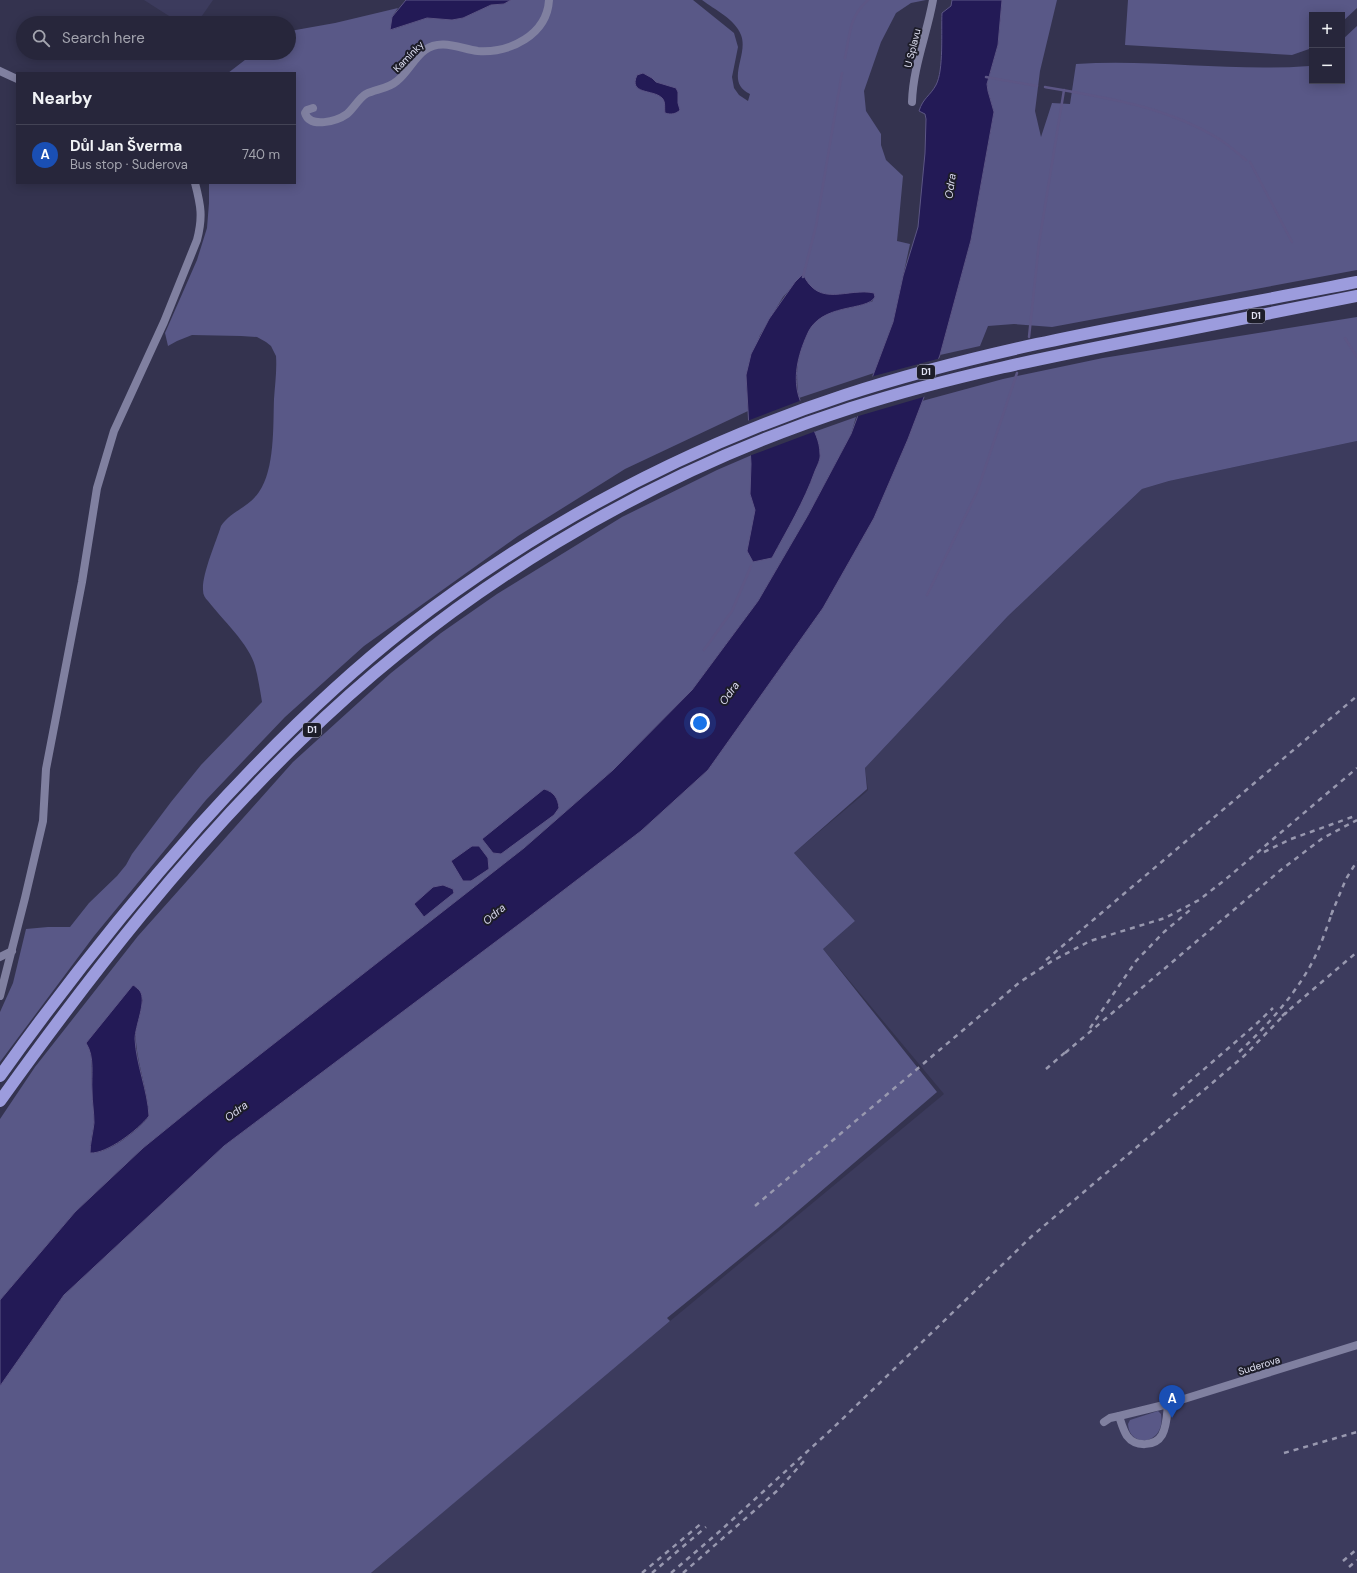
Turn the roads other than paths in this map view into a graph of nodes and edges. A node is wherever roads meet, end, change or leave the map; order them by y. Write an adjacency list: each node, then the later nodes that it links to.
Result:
1 (549, 0): 6 (street, Kamínky)
2 (933, 0): 5 (street, U Splavu)
3 (0, 71): 4 (street)
4 (16, 79)
5 (912, 102)
6 (313, 108)
7 (195, 184): 10 (street)
8 (1357, 282): 13 (highway, D1)
9 (1357, 296): 14 (highway, D1)
10 (12, 951): 11 (street); 12 (street)
11 (0, 957)
12 (0, 996)
13 (0, 1076)
14 (0, 1100)
15 (1357, 1345): 16 (street, Suderova)
16 (1168, 1404): 17 (street, Suderova); 17 (street)
17 (1119, 1416): 18 (street, Suderova)
18 (1104, 1422)

